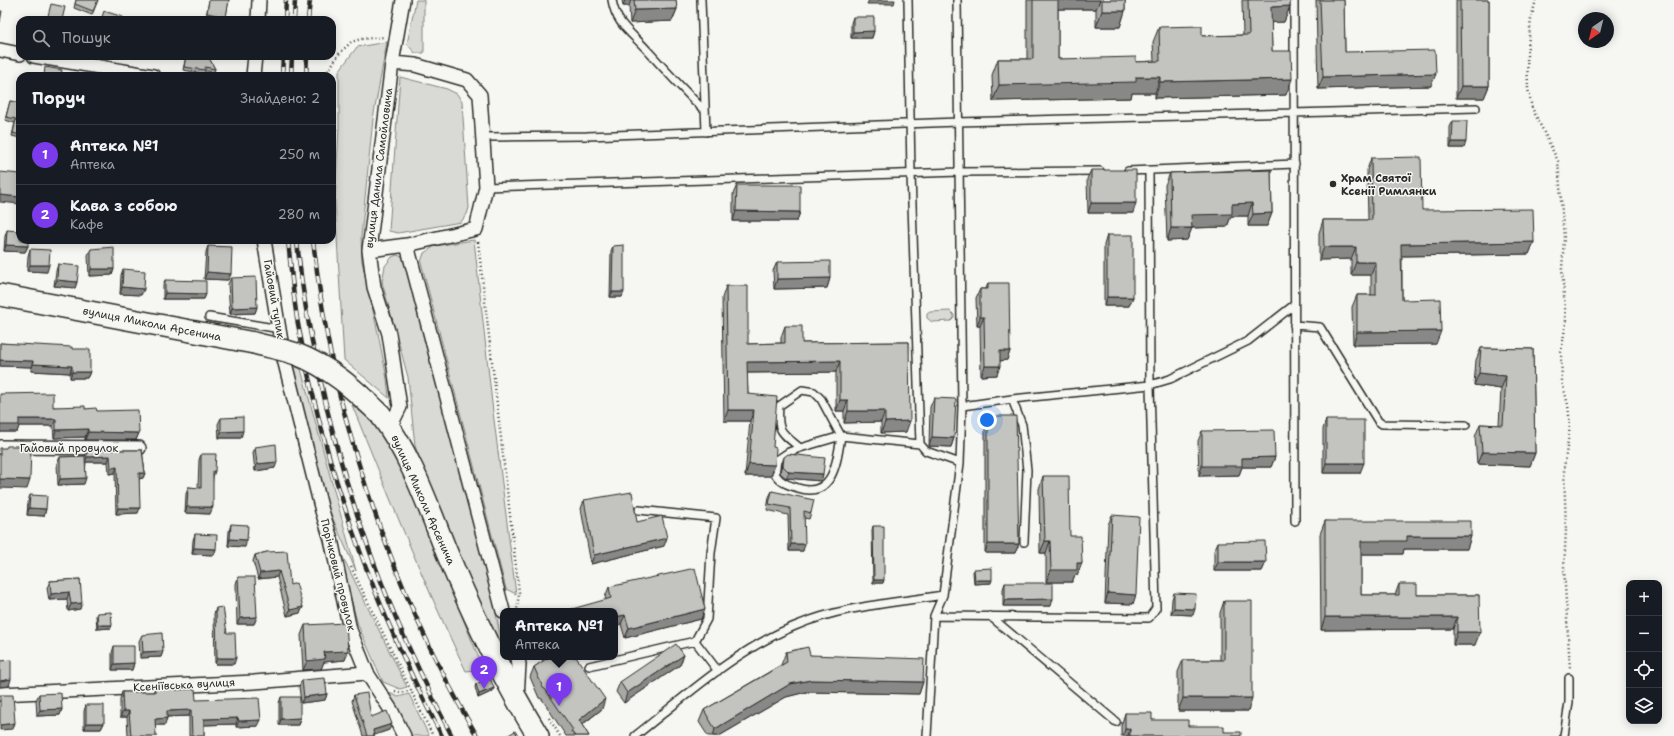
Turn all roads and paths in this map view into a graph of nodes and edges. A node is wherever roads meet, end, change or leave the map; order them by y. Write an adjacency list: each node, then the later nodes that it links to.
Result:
1 (259, 0): 9 (street)
2 (403, 0): 10 (street, вулиця Данила Самойловича)
3 (612, 0): 22 (lane)
4 (701, 0): 22 (lane)
5 (908, 0): 25 (lane)
6 (957, 0): 24 (lane)
7 (1294, 0): 23 (lane)
8 (1536, 0): 72 (path)
9 (258, 16)
10 (396, 36): 13 (path); 17 (street, вулиця Данила Самойловича)
11 (0, 50): 12 (street)
12 (16, 53)
13 (336, 58)
14 (58, 60): 18 (street)
15 (255, 60): 19 (street)
16 (335, 60): 20 (path)
17 (392, 63): 27 (street); 38 (street, вулиця Данила Самойловича)
18 (129, 72)
19 (253, 72)
20 (323, 72)
21 (1476, 108): 23 (lane)
22 (705, 111): 26 (lane)
23 (1294, 113): 24 (lane); 28 (lane)
24 (958, 122): 25 (lane); 32 (lane)
25 (910, 124): 26 (lane); 33 (lane)
26 (706, 132): 27 (lane)
27 (482, 137): 34 (street)
28 (1295, 164): 31 (lane); 40 (lane)
29 (1109, 171): 32 (lane)
30 (1117, 171): 31 (lane)
31 (1149, 171): 45 (lane)
32 (960, 172): 33 (lane); 47 (lane)
33 (911, 174): 34 (lane); 51 (lane)
34 (486, 187): 35 (street)
35 (476, 230): 37 (street); 62 (path)
36 (265, 244): 43 (street, Гайовий тупик)
37 (407, 245): 38 (street); 61 (street)
38 (369, 250): 48 (street, вулиця Данила Самойловича)
39 (0, 295): 48 (main road, вулиця Миколи Арсенича, bridge)
40 (1294, 305): 42 (lane); 45 (lane)
41 (209, 317): 43 (lane)
42 (1294, 325): 49 (lane); 57 (lane)
43 (280, 329): 44 (street, Гайовий тупик)
44 (284, 359): 71 (street, Порічковий провулок)
45 (1150, 385): 46 (lane); 64 (lane)
46 (1012, 399): 47 (lane); 58 (lane)
47 (962, 406): 55 (lane)
48 (385, 420): 74 (main road, вулиця Миколи Арсенича)
49 (1466, 425)
50 (841, 436): 51 (lane); 54 (lane); 54 (lane); 54 (lane)
51 (920, 444): 55 (lane)
52 (0, 447): 53 (street, Гайовий провулок)
53 (139, 448)
54 (800, 448)
55 (960, 463): 60 (lane)
56 (638, 510): 65 (lane)
57 (1295, 521)
58 (1024, 542)
59 (349, 564): 78 (path)
60 (943, 595): 63 (lane); 70 (lane)
61 (502, 608)
62 (517, 608)
63 (934, 616): 64 (lane); 82 (lane)
64 (990, 616): 76 (lane)
65 (695, 641): 66 (lane); 70 (lane)
66 (618, 659)
67 (518, 660): 74 (street)
68 (614, 660): 69 (lane)
69 (589, 666)
70 (718, 671): 81 (lane)
71 (367, 673): 73 (street, Ксеніївська вулиця); 77 (street, Порічковий провулок)
72 (1570, 678): 83 (lane)
73 (0, 694)
74 (517, 699): 79 (main road, вулиця Миколи Арсенича)
75 (546, 713): 80 (path)
76 (1116, 722)
77 (404, 736)
78 (433, 736)
79 (538, 736)
80 (560, 736)
81 (635, 736)
82 (927, 736)
83 (1564, 736)

